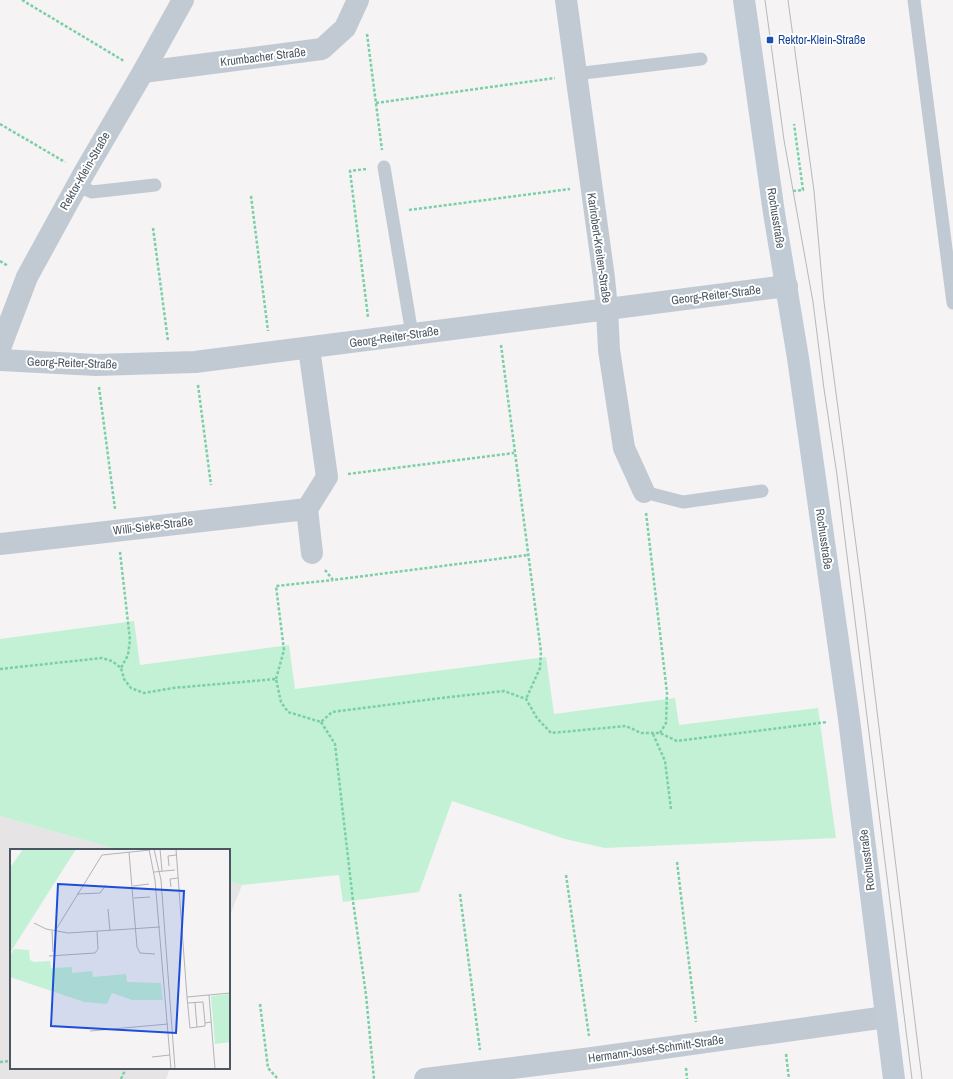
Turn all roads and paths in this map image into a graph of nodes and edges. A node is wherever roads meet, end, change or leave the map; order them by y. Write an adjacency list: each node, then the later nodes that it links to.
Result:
1 (22, 0): 9 (path)
2 (182, 0): 9 (street, Rektor-Klein-Straße)
3 (358, 0): 9 (street, Krumbacher Straße)
4 (566, 0): 10 (street, Karlrobert-Kreiten-Straße)
5 (744, 0): 22 (street, Rochusstraße)
6 (914, 0): 23 (lane)
7 (367, 32): 11 (path)
8 (701, 59): 10 (lane)
9 (143, 72): 16 (street, Rektor-Klein-Straße)
10 (576, 74): 11 (path); 18 (street, Karlrobert-Kreiten-Straße)
11 (376, 103): 14 (path)
12 (0, 124): 16 (path)
13 (794, 124): 15 (path)
14 (384, 167): 20 (lane); 27 (path)
15 (801, 176)
16 (81, 179): 17 (lane); 28 (street, Rektor-Klein-Straße)
17 (155, 184)
18 (590, 187): 20 (path); 24 (street, Karlrobert-Kreiten-Straße)
19 (251, 196): 30 (path)
20 (392, 212): 26 (lane)
21 (153, 228): 33 (path)
22 (787, 286): 24 (street, Georg-Reiter-Straße); 47 (street, Rochusstraße)
23 (953, 303)
24 (607, 309): 25 (street, Georg-Reiter-Straße); 37 (street, Karlrobert-Kreiten-Straße)
25 (498, 323): 26 (street, Georg-Reiter-Straße); 34 (path)
26 (412, 334): 27 (street, Georg-Reiter-Straße)
27 (370, 340): 29 (street, Georg-Reiter-Straße)
28 (0, 348)
29 (309, 348): 30 (street, Georg-Reiter-Straße); 35 (street)
30 (271, 353): 32 (street, Georg-Reiter-Straße)
31 (0, 360): 33 (street, Georg-Reiter-Straße)
32 (195, 362): 33 (street, Georg-Reiter-Straße); 36 (path)
33 (171, 363)
34 (514, 453): 35 (path); 42 (path)
35 (327, 477): 39 (street)
36 (211, 485)
37 (644, 492): 38 (lane); 49 (path)
38 (762, 492)
39 (307, 509): 40 (street, Willi-Sieke-Straße); 41 (street)
40 (0, 544)
41 (312, 553): 43 (path)
42 (528, 555): 43 (path); 46 (path)
43 (333, 580): 45 (path)
44 (0, 669): 45 (path)
45 (276, 679): 48 (path)
46 (526, 699): 48 (path); 50 (path)
47 (850, 719): 49 (path); 56 (street, Rochusstraße)
48 (321, 722): 65 (path)
49 (660, 733): 50 (path)
50 (653, 734): 51 (path)
51 (671, 809)
52 (677, 862): 57 (path)
53 (566, 876): 58 (path)
54 (460, 894): 62 (path)
55 (260, 1004): 64 (path)
56 (886, 1017): 57 (street, Hermann-Josef-Schmitt-Straße); 67 (street, Rochusstraße)
57 (699, 1043): 58 (street, Hermann-Josef-Schmitt-Straße)
58 (592, 1058): 62 (street, Hermann-Josef-Schmitt-Straße)
59 (10, 1061): 60 (path)
60 (0, 1062)
61 (126, 1069): 63 (path)
62 (482, 1072): 66 (street, Hermann-Josef-Schmitt-Straße)
63 (121, 1079)
64 (278, 1079)
65 (374, 1079)
66 (425, 1079)
67 (894, 1079)

